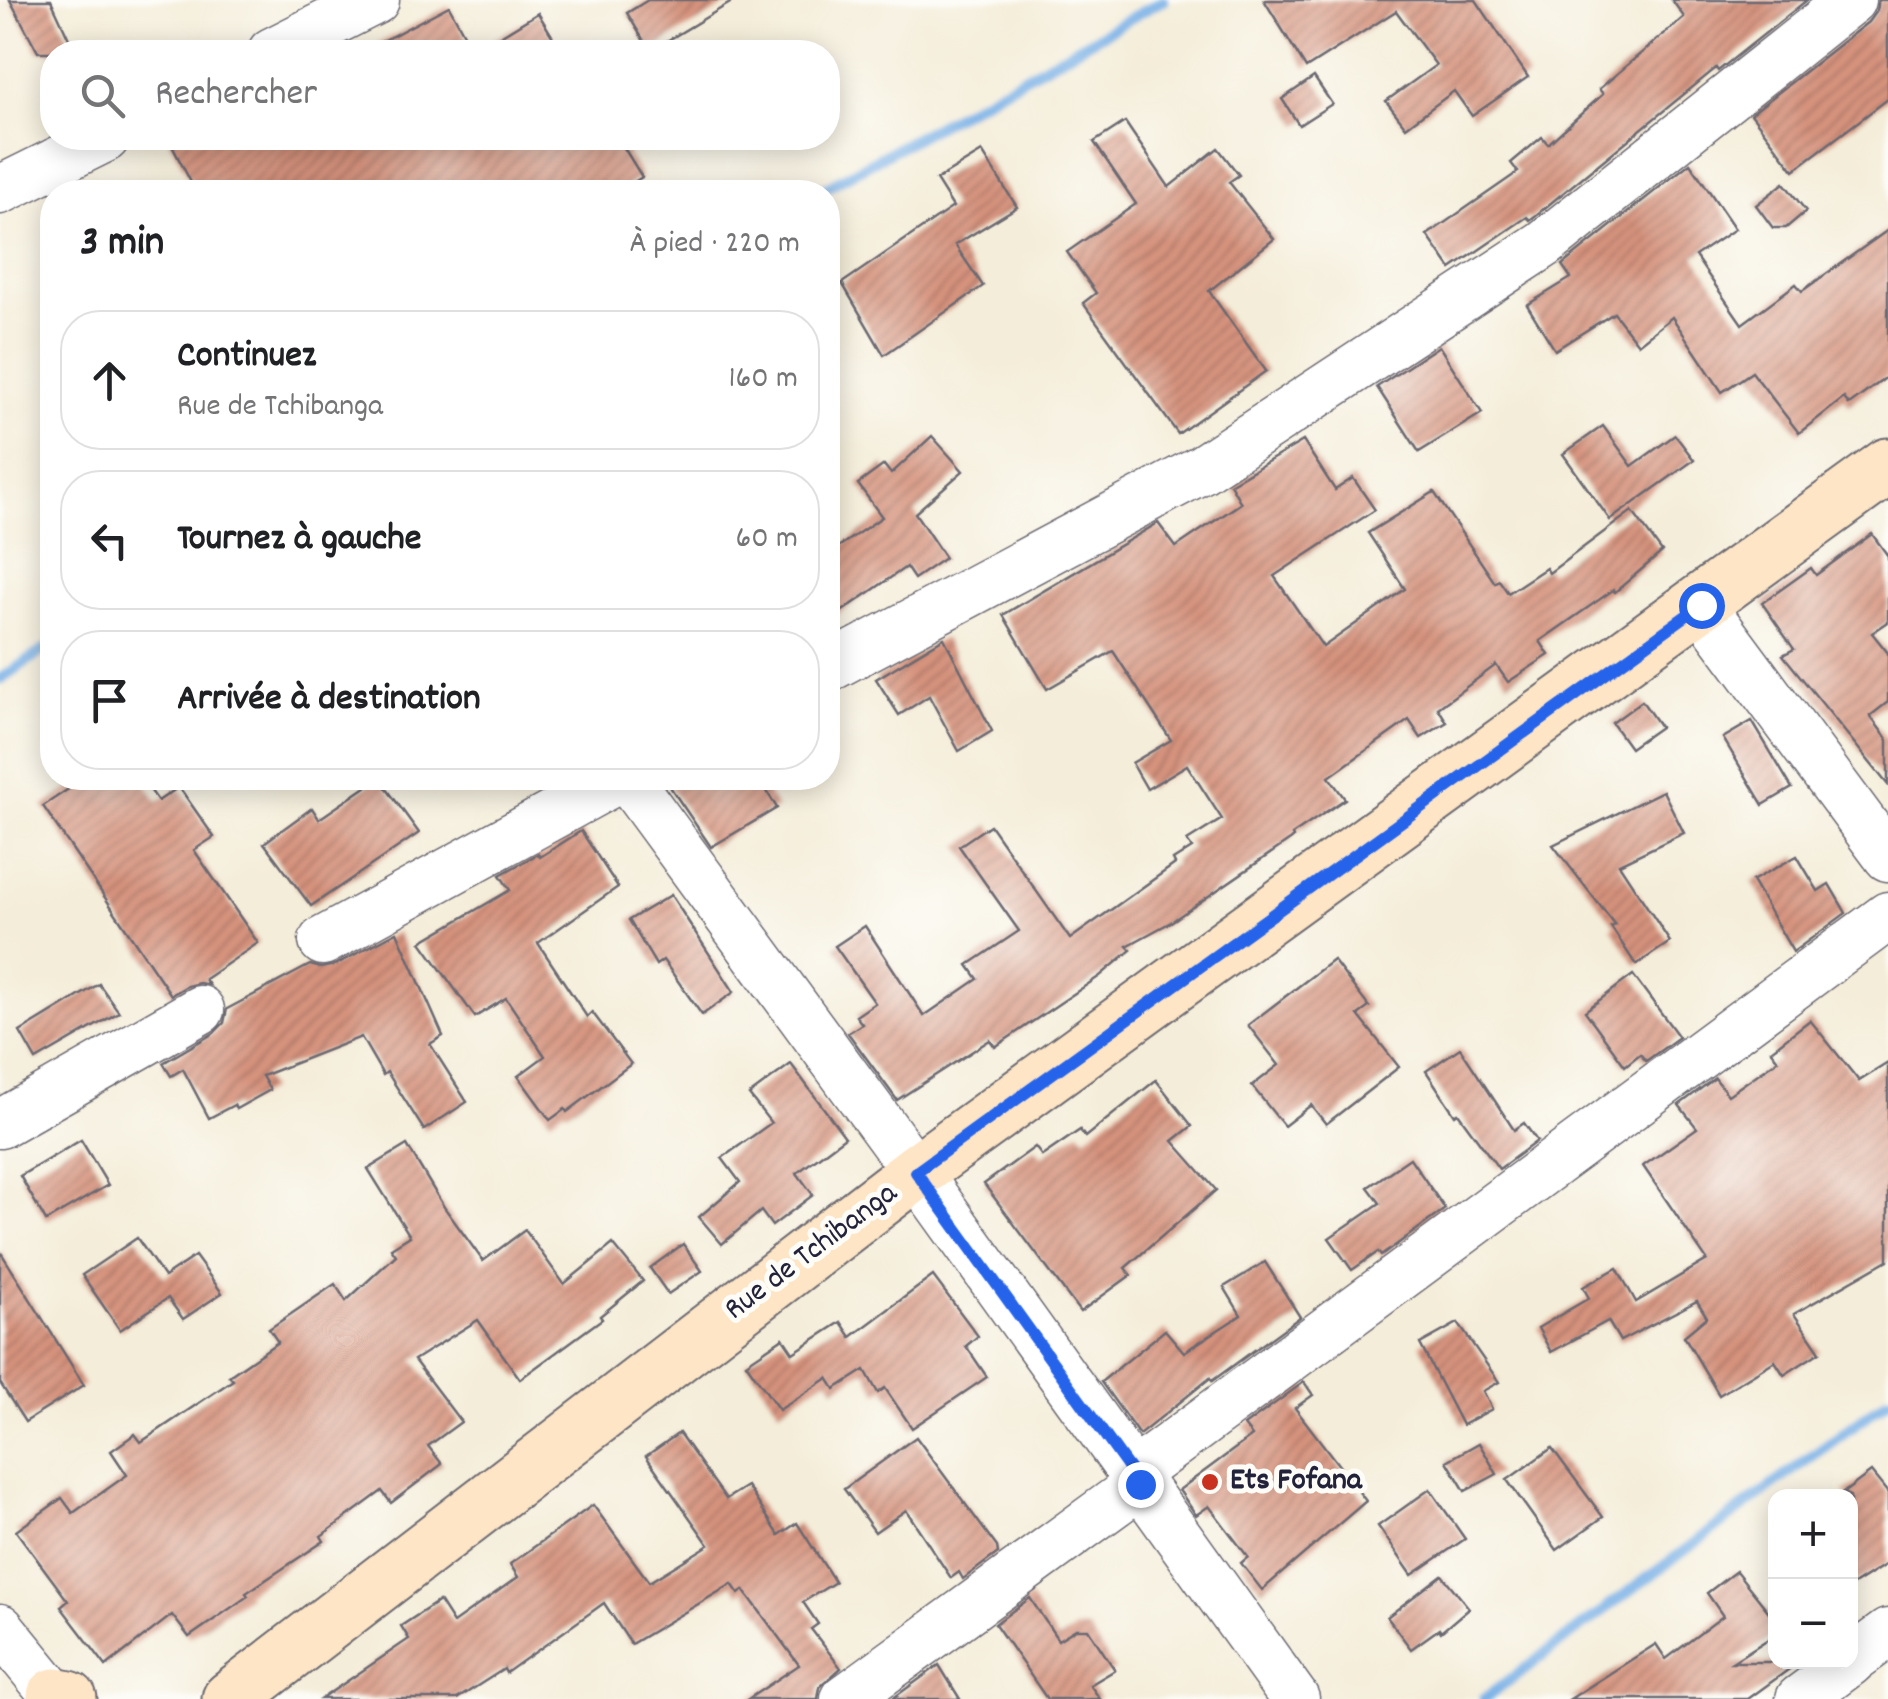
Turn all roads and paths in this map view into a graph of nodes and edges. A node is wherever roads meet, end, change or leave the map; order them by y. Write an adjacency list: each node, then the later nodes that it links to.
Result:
1 (375, 0): 3 (street)
2 (1851, 0): 8 (street)
3 (296, 40)
4 (81, 150): 5 (street)
5 (0, 190)
6 (1888, 466): 7 (street, Rue de Tchibanga)
7 (1701, 605): 11 (street); 16 (street, Rue de Tchibanga)
8 (840, 662)
9 (601, 790): 13 (street)
10 (632, 790): 16 (street)
11 (1888, 857)
12 (1888, 916): 17 (street)
13 (323, 940)
14 (200, 1010): 15 (street)
15 (0, 1124)
16 (916, 1172): 17 (street); 23 (street, Rue de Tchibanga)
17 (1136, 1479): 24 (street); 25 (street)
18 (0, 1628): 22 (street)
19 (1888, 1633): 20 (street)
20 (1858, 1655)
21 (1839, 1669): 26 (street)
22 (60, 1698)
23 (230, 1699)
24 (845, 1699)
25 (1295, 1699)
26 (1800, 1699)

